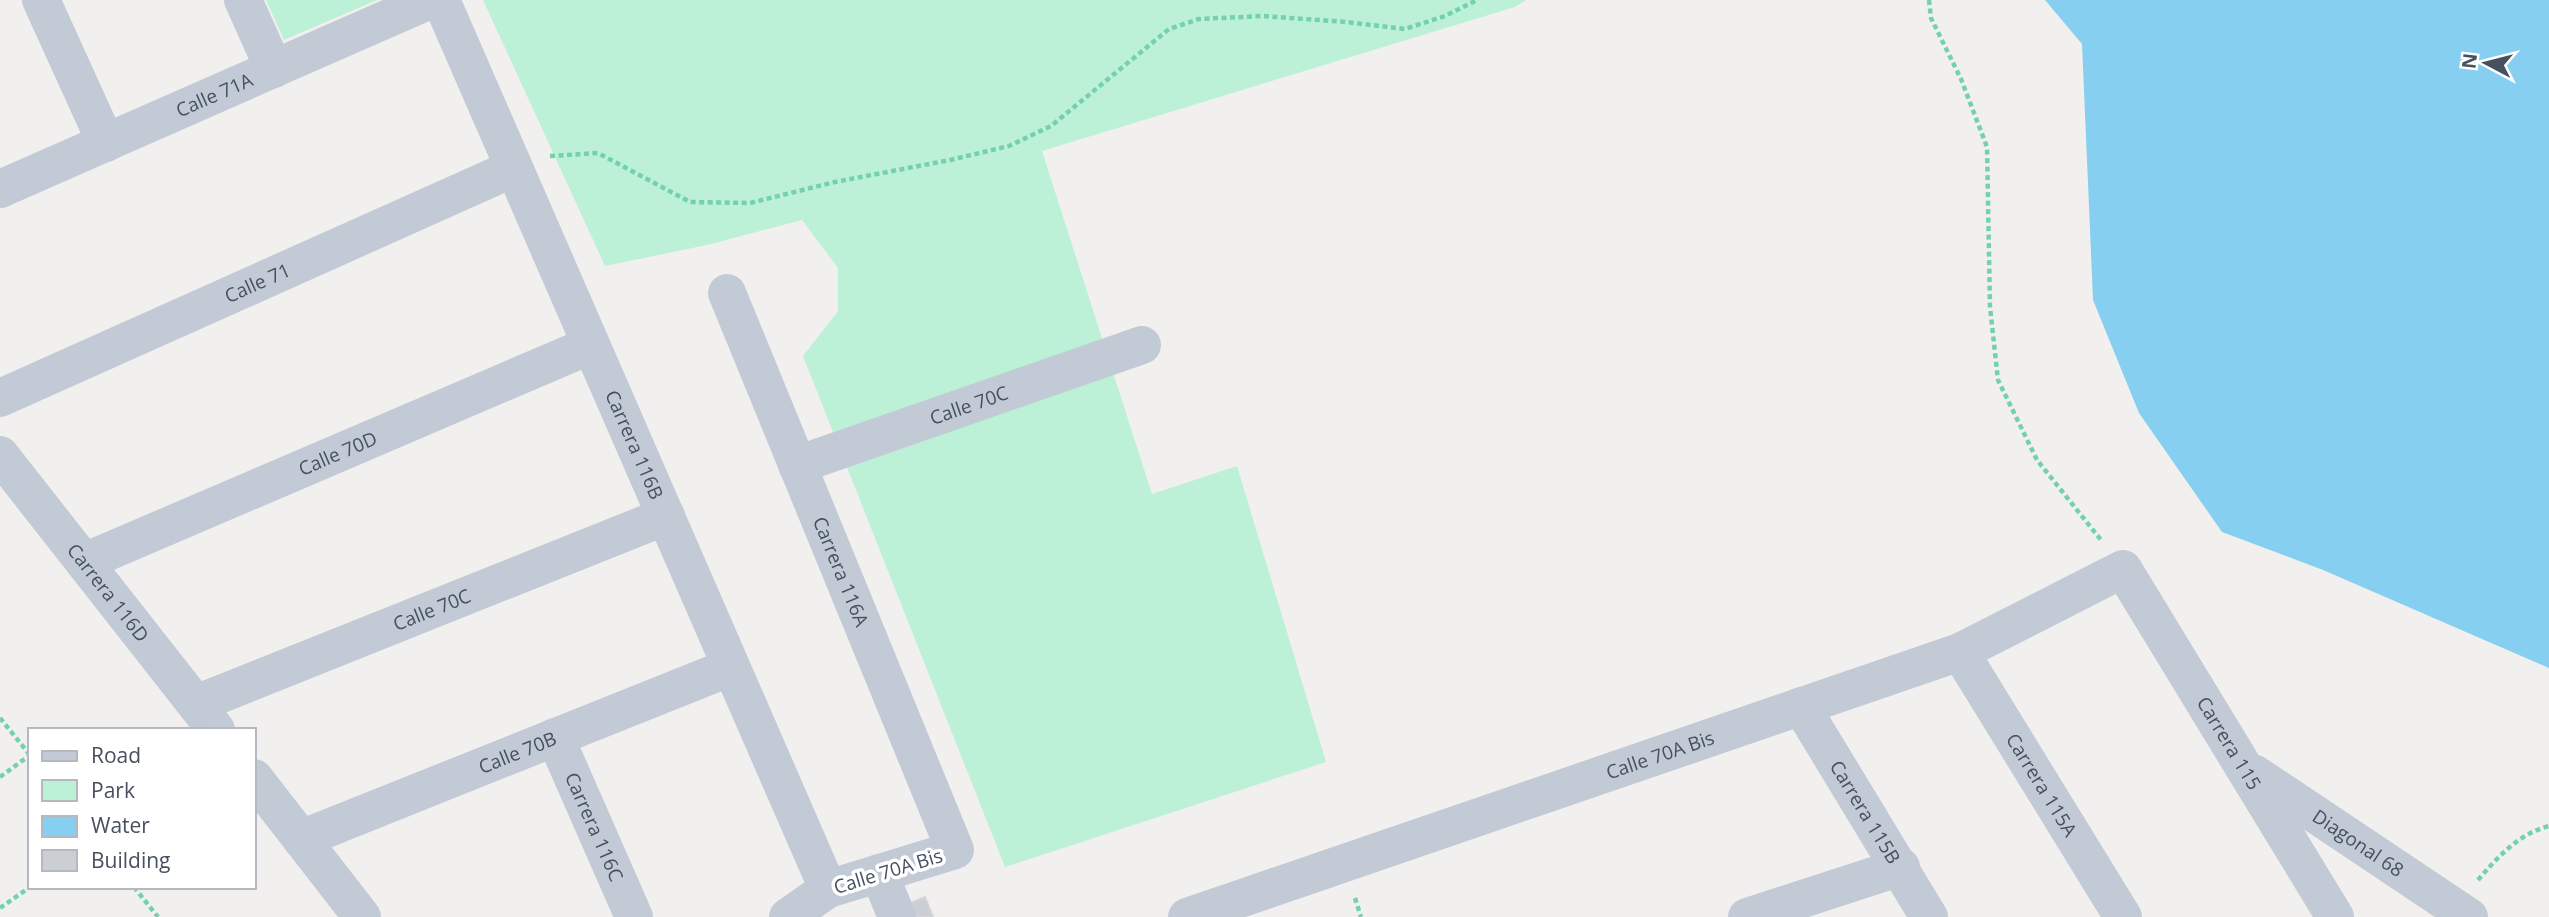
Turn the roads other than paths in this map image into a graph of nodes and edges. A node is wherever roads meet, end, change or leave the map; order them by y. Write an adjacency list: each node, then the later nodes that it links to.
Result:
1 (41, 0): 6 (street)
2 (243, 0): 5 (street)
3 (430, 0): 5 (street, Calle 71A)
4 (441, 0): 7 (street, Carrera 116B)
5 (274, 69): 6 (street, Calle 71A)
6 (106, 143): 8 (street, Calle 71A)
7 (514, 168): 10 (street, Carrera 116B); 12 (street, Calle 71)
8 (0, 189)
9 (727, 293): 14 (street, Carrera 116A)
10 (591, 345): 15 (street, Carrera 116B); 16 (street, Calle 70D)
11 (1142, 345): 14 (street, Calle 70C)
12 (0, 398)
13 (0, 455): 16 (street, Carrera 116D)
14 (797, 465): 26 (street, Carrera 116A)
15 (666, 516): 19 (street, Carrera 116B); 21 (street, Calle 70C)
16 (84, 562): 21 (street, Carrera 116D)
17 (2123, 569): 18 (street, Calle 70A Bis); 23 (street, Carrera 115)
18 (1960, 652): 20 (street, Calle 70A Bis); 38 (street, Carrera 115A)
19 (732, 667): 22 (street, Calle 70B); 29 (street, Carrera 116B)
20 (1801, 706): 27 (street, Carrera 115B); 35 (street, Calle 70A Bis)
21 (206, 717)
22 (555, 737): 25 (street, Calle 70B); 32 (street, Carrera 116C)
23 (2246, 768): 30 (street, Diagonal 68); 39 (street, Carrera 115)
24 (256, 781): 25 (street)
25 (301, 839): 31 (street)
26 (955, 850): 28 (street, Calle 70A Bis)
27 (1901, 867): 36 (street); 37 (street, Carrera 115B)
28 (879, 873): 29 (street, Calle 70A Bis); 34 (street)
29 (828, 889): 33 (street, Calle 70A Bis)
30 (2461, 912)
31 (362, 917)
32 (634, 917)
33 (788, 917)
34 (897, 917)
35 (1187, 917)
36 (1747, 917)
37 (1929, 917)
38 (2123, 917)
39 (2335, 917)

